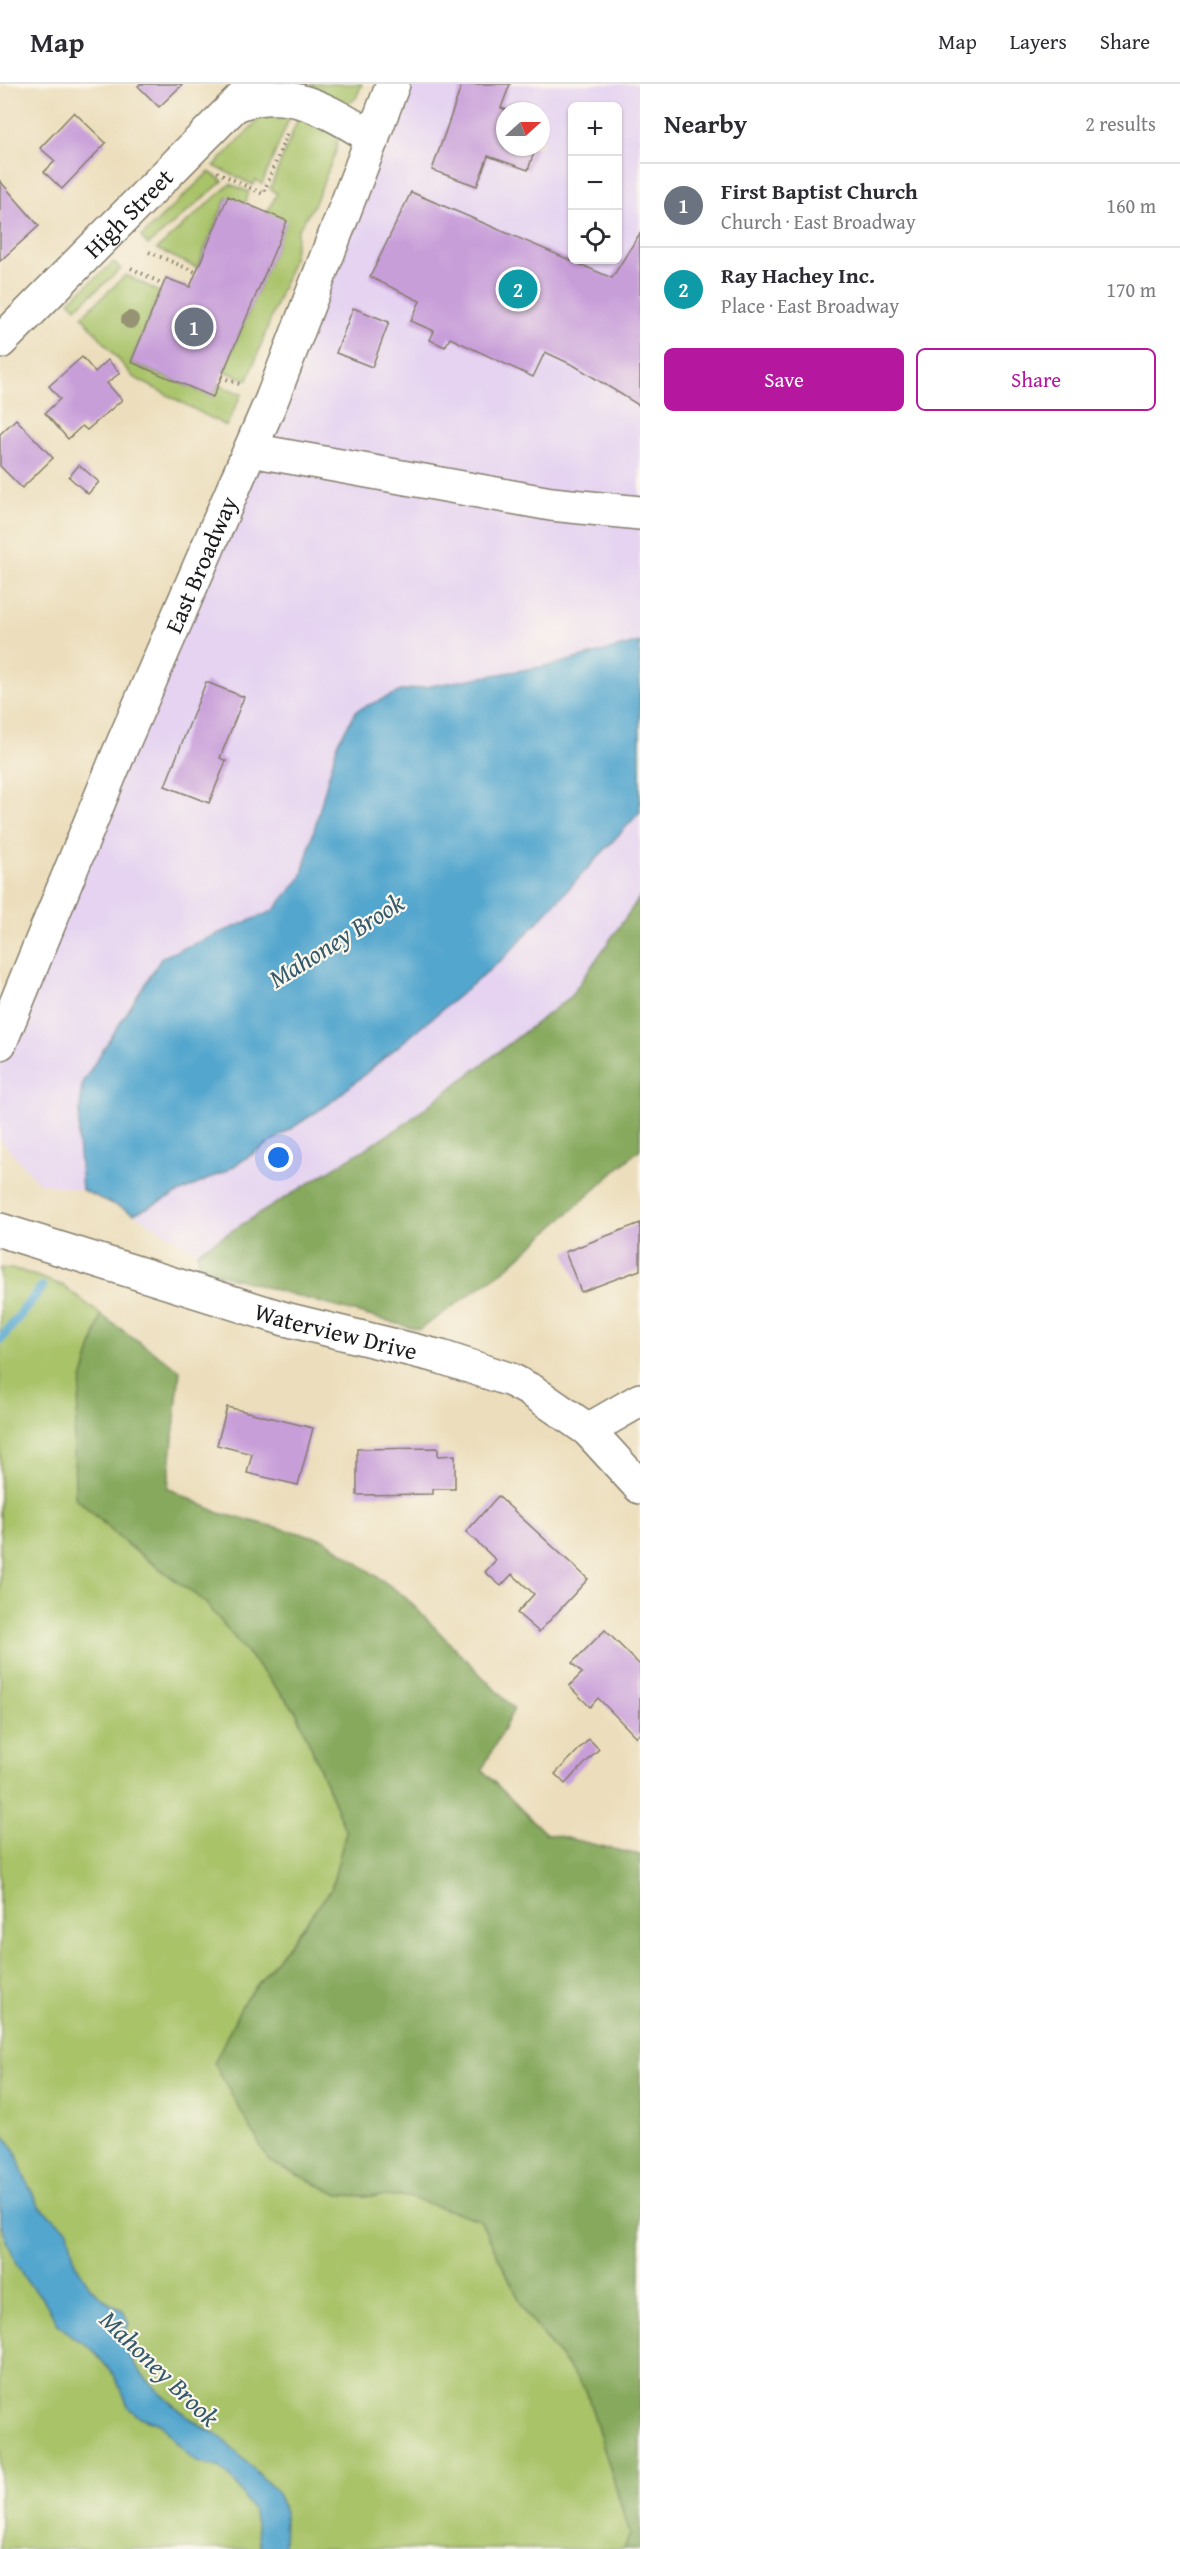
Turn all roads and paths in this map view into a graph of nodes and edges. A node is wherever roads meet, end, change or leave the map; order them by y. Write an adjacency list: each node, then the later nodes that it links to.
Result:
1 (393, 84): 4 (street, East Broadway)
2 (245, 95): 3 (street, High Street); 10 (street, High Street)
3 (303, 97): 4 (street, High Street); 5 (path)
4 (373, 138): 13 (street, East Broadway)
5 (212, 169)
6 (149, 252): 8 (path)
7 (131, 268): 9 (path)
8 (196, 272)
9 (163, 284)
10 (0, 342)
11 (221, 377): 12 (path)
12 (236, 383)
13 (251, 450): 14 (street); 15 (street, East Broadway)
14 (640, 513)
15 (0, 1043)
16 (0, 1230): 18 (street, Waterview Drive)
17 (640, 1400): 18 (street)
18 (588, 1430): 19 (street, Waterview Drive)
19 (640, 1487)

